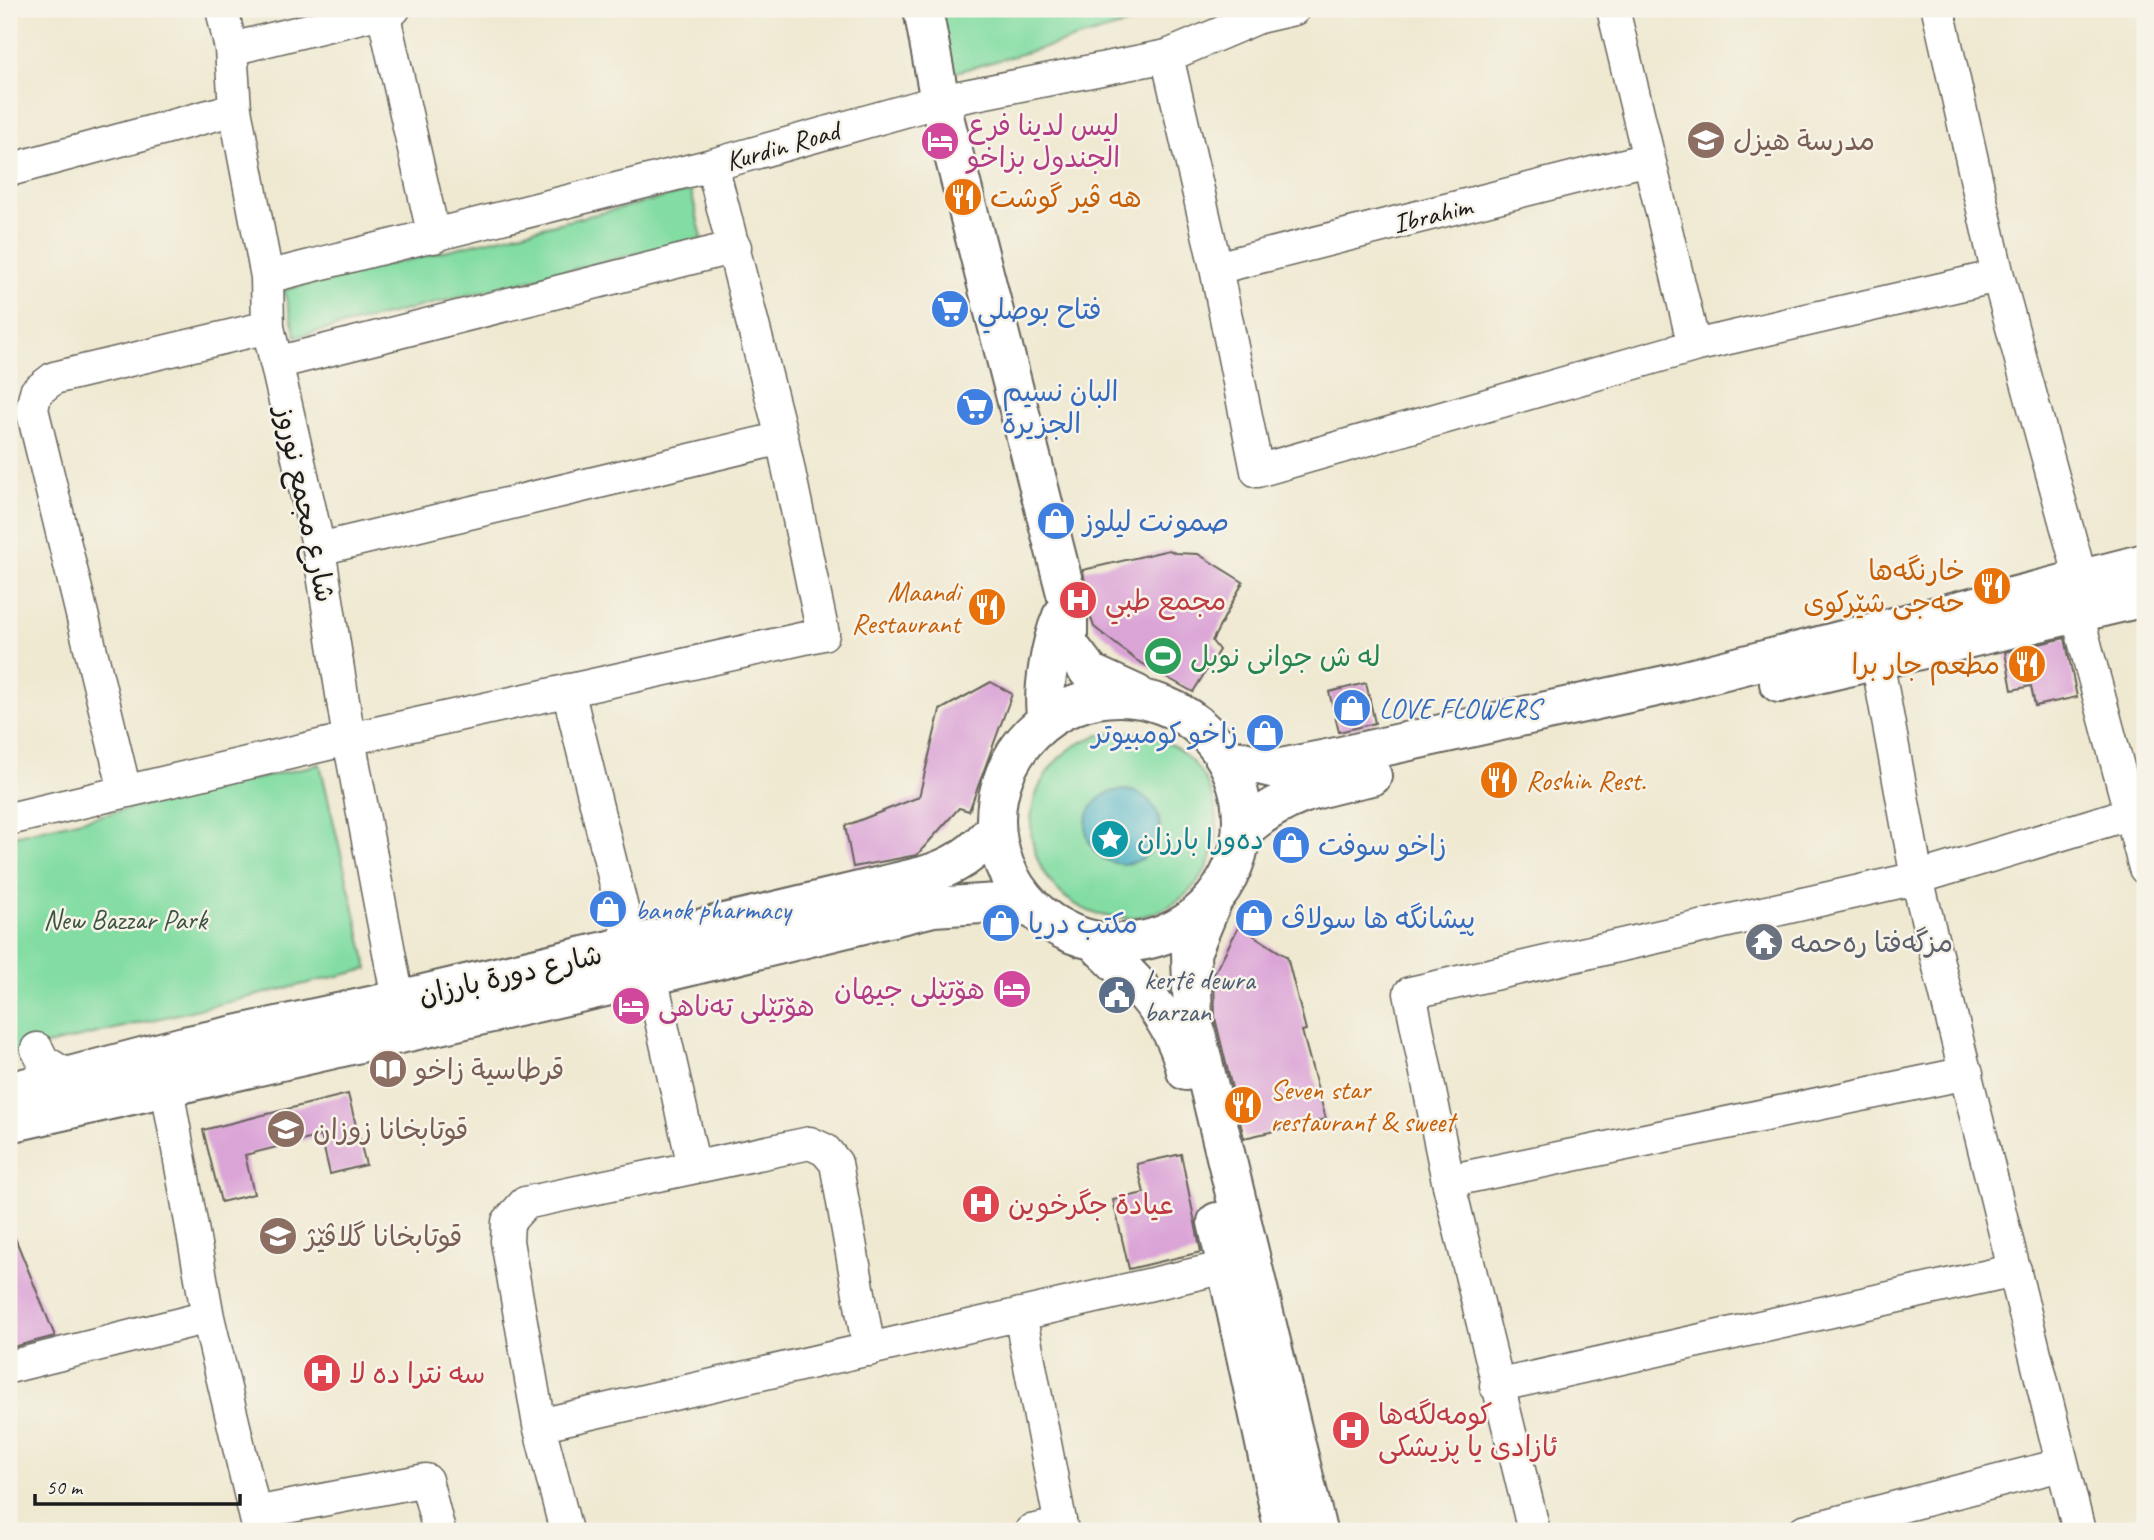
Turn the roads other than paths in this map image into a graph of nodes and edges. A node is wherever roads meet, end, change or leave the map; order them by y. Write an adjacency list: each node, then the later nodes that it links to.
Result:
1 (222, 9): 7 (street, شارع مجمع نوروز)
2 (923, 9): 9 (main road)
3 (1294, 9): 8 (street, Kurdin Road)
4 (1613, 9): 11 (street)
5 (1938, 9): 17 (street)
6 (389, 10): 7 (street); 14 (street)
7 (231, 49): 10 (street, شارع مجمع نوروز)
8 (1167, 56): 9 (street, Kurdin Road); 16 (street)
9 (940, 101): 12 (street, Kurdin Road); 27 (main road)
10 (236, 109): 13 (street); 18 (street, شارع مجمع نوروز)
11 (1648, 159): 16 (street, Ibrahim); 20 (street)
12 (712, 165): 14 (street, Kurdin Road); 15 (street)
13 (9, 170)
14 (434, 237): 18 (street, Kurdin Road)
15 (735, 247): 21 (street); 22 (street)
16 (1216, 268): 20 (street)
17 (1998, 276): 20 (street); 25 (street)
18 (267, 277): 19 (street, شارع مجمع نوروز)
19 (268, 327): 21 (street, شارع مجمع نوروز); 34 (street)
20 (1694, 346)
21 (276, 363): 23 (street, شارع مجمع نوروز)
22 (782, 438): 23 (street); 29 (street)
23 (319, 549): 32 (street, شارع مجمع نوروز)
24 (2145, 563): 25 (main road)
25 (2079, 596): 26 (main road); 28 (main road); 33 (main road); 35 (street)
26 (2145, 597)
27 (1068, 601): 30 (main road); 31 (main road)
28 (1877, 660): 38 (main road); 40 (street)
29 (568, 690): 32 (street); 44 (street)
30 (1159, 703): 31 (main road); 33 (main road)
31 (1047, 720): 37 (main road)
32 (349, 739): 34 (street); 46 (street, شارع مجمع نوروز)
33 (1226, 757): 38 (main road)
34 (125, 791): 36 (street)
35 (2138, 811): 39 (street); 40 (street)
36 (9, 819)
37 (996, 827): 42 (main road); 44 (main road, شارع دورة بارزان)
38 (1243, 830): 41 (main road)
39 (2145, 868)
40 (1917, 878): 48 (street); 54 (street)
41 (1212, 903): 43 (main road); 69 (main road)
42 (1030, 908): 43 (main road); 45 (main road, شارع دورة بارزان)
43 (1095, 942): 55 (main road)
44 (631, 945): 46 (main road, شارع دورة بارزان)
45 (652, 976): 50 (main road, شارع دورة بارزان); 53 (street)
46 (398, 1000): 49 (main road, شارع دورة بارزان)
47 (37, 1049): 49 (street)
48 (1967, 1073): 54 (street); 56 (street)
49 (68, 1076): 51 (main road, شارع دورة بارزان)
50 (167, 1087): 52 (main road, شارع دورة بارزان); 58 (street)
51 (9, 1092)
52 (9, 1123)
53 (694, 1167): 59 (street); 62 (street)
54 (1448, 1181): 61 (street)
55 (1226, 1267): 57 (street); 68 (main road)
56 (2015, 1270): 61 (street); 63 (street)
57 (1020, 1314): 59 (street); 65 (street)
58 (208, 1317): 60 (street); 64 (street)
59 (869, 1350): 62 (street)
60 (9, 1367)
61 (1496, 1386): 70 (street)
62 (539, 1425): 67 (street)
63 (2061, 1465): 71 (street); 72 (street)
64 (257, 1522): 66 (street)
65 (1051, 1529)
66 (439, 1531)
67 (566, 1531)
68 (1284, 1531)
69 (1317, 1531)
70 (1534, 1531)
71 (1804, 1531)
72 (2079, 1531)

